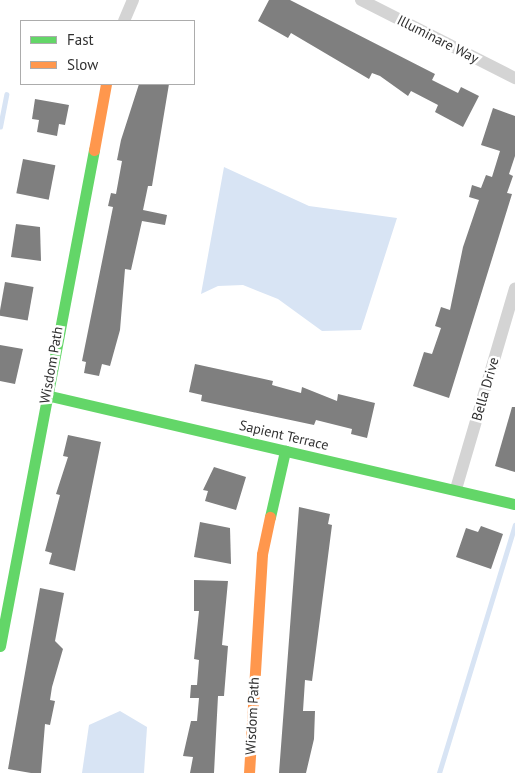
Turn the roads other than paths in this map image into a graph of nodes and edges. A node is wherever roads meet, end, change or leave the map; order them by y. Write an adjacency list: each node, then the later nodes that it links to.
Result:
1 (133, 0): 3 (street)
2 (361, 0): 4 (street, Illuminare Way)
3 (124, 20)
4 (515, 78)
5 (106, 85): 7 (street, Wisdom Path)
6 (515, 289): 9 (street, Bella Drive)
7 (46, 395): 8 (street, Sapient Terrace); 11 (street, Wisdom Path)
8 (285, 451): 9 (street, Sapient Terrace); 12 (street, Wisdom Path)
9 (456, 489): 10 (street, Sapient Terrace)
10 (515, 504)
11 (0, 646)
12 (249, 773)

